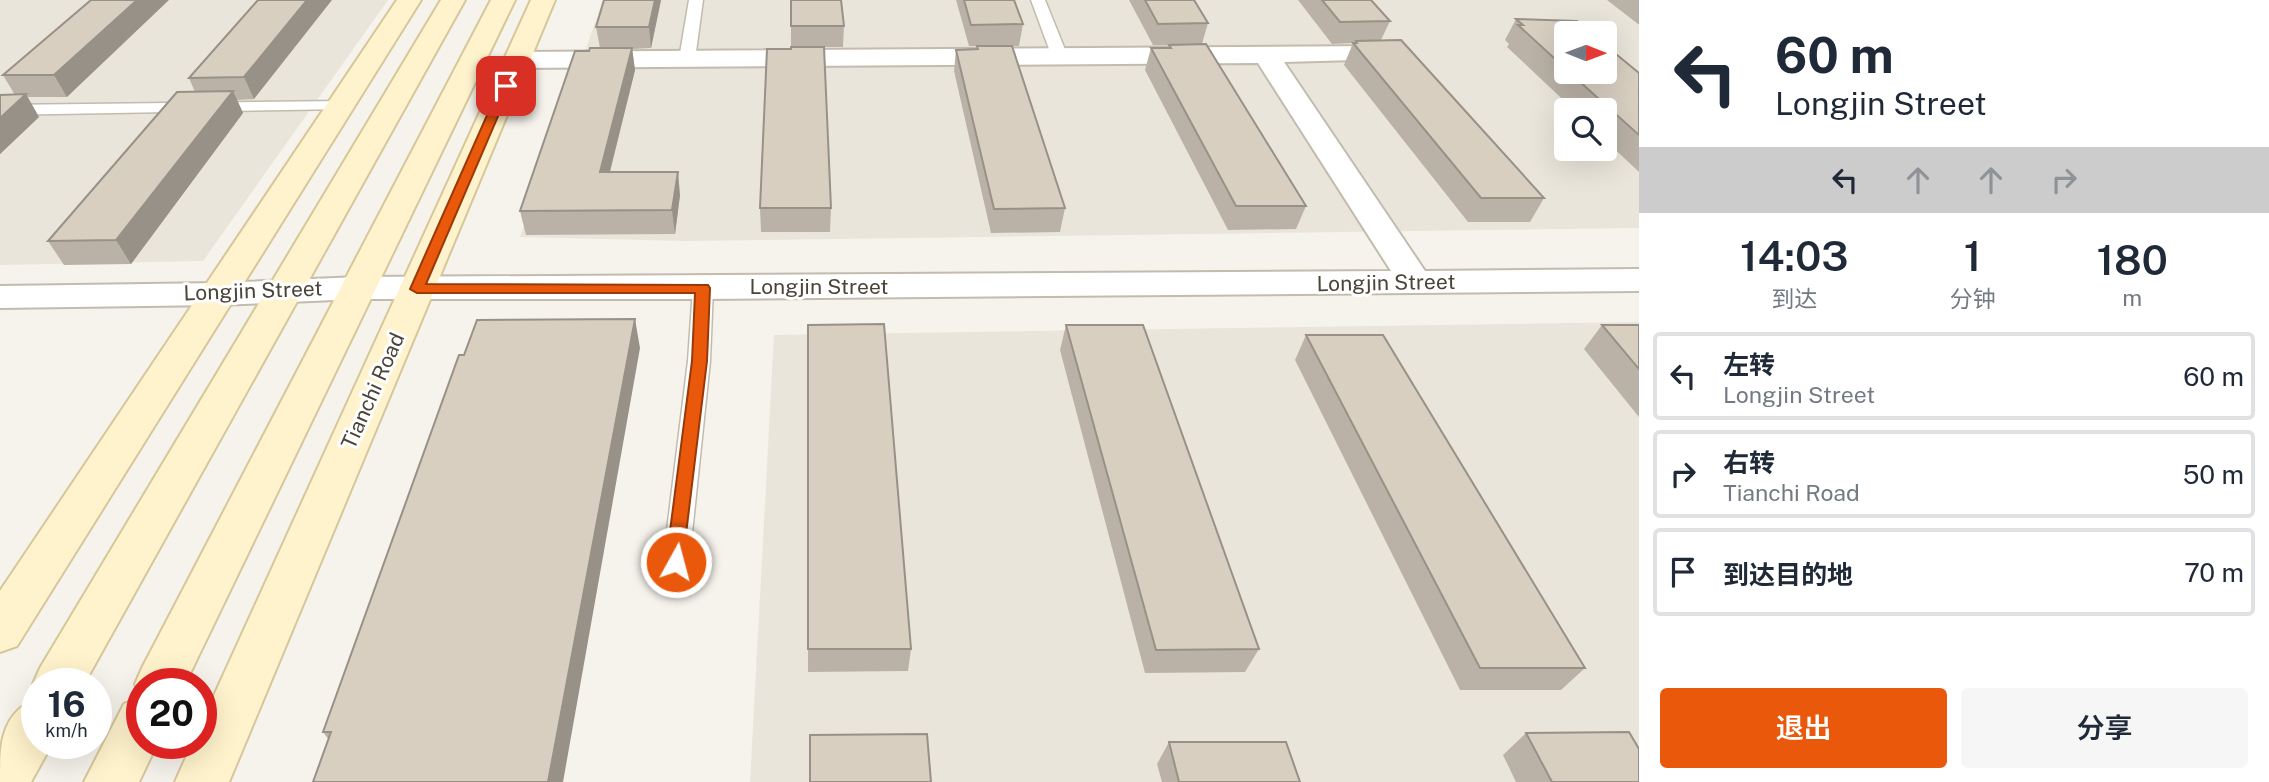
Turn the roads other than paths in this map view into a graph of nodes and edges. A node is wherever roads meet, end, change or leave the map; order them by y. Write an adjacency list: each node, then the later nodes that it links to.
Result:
1 (410, 0): 12 (main road)
2 (453, 0): 18 (main road)
3 (502, 0): 16 (main road)
4 (543, 0): 11 (main road, Tianchi Road)
5 (696, 0): 10 (lane)
6 (1038, 0): 9 (lane)
7 (1383, 54): 8 (street)
8 (1266, 55): 9 (street); 15 (street)
9 (1060, 57): 10 (street)
10 (687, 59): 11 (street)
11 (517, 60): 19 (main road, Tianchi Road)
12 (341, 106): 13 (lane); 20 (main road)
13 (0, 110)
14 (1639, 280): 15 (street, Longjin Street)
15 (1416, 283): 17 (street, Longjin Street)
16 (358, 288): 18 (street, Longjin Street); 19 (street, Longjin Street); 25 (main road)
17 (703, 288): 19 (street, Longjin Street); 22 (lane)
18 (285, 289): 20 (street, Longjin Street); 24 (main road)
19 (417, 289): 30 (main road, Tianchi Road)
20 (219, 294): 21 (street, Longjin Street); 23 (main road)
21 (0, 297)
22 (676, 562)
23 (0, 631)
24 (67, 668)
25 (168, 668)
26 (21, 749): 28 (main road)
27 (126, 752): 29 (main road)
28 (2, 782)
29 (111, 782)
30 (202, 782)

